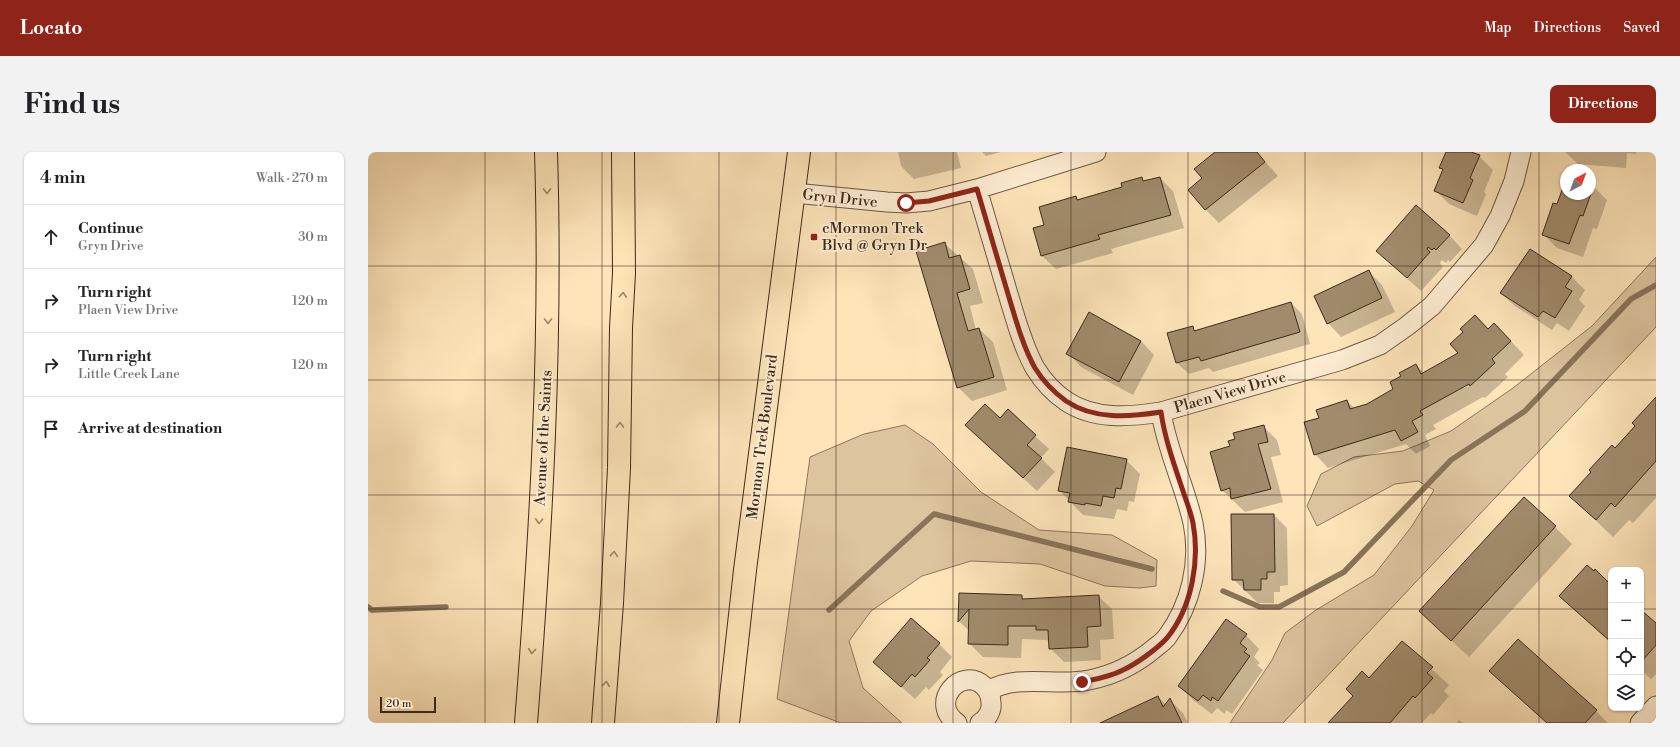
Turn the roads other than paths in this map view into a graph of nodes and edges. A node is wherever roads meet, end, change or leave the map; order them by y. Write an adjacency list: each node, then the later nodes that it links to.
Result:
1 (546, 152): 11 (main road, Avenue of the Saints, one-way to 11)
2 (623, 152): 12 (main road, one-way to 2)
3 (799, 152): 7 (main road, Mormon Trek Boulevard)
4 (1096, 152): 6 (street, Gryn Drive)
5 (1521, 152): 8 (street, Plaen View Drive)
6 (977, 189): 7 (street, Gryn Drive); 8 (street, Plaen View Drive)
7 (794, 193): 13 (main road, Mormon Trek Boulevard)
8 (1161, 412): 9 (street)
9 (988, 690): 14 (street); 15 (street)
10 (1656, 706): 16 (street)
11 (526, 723)
12 (603, 723)
13 (728, 723)
14 (957, 723)
15 (980, 723)
16 (1640, 723)

